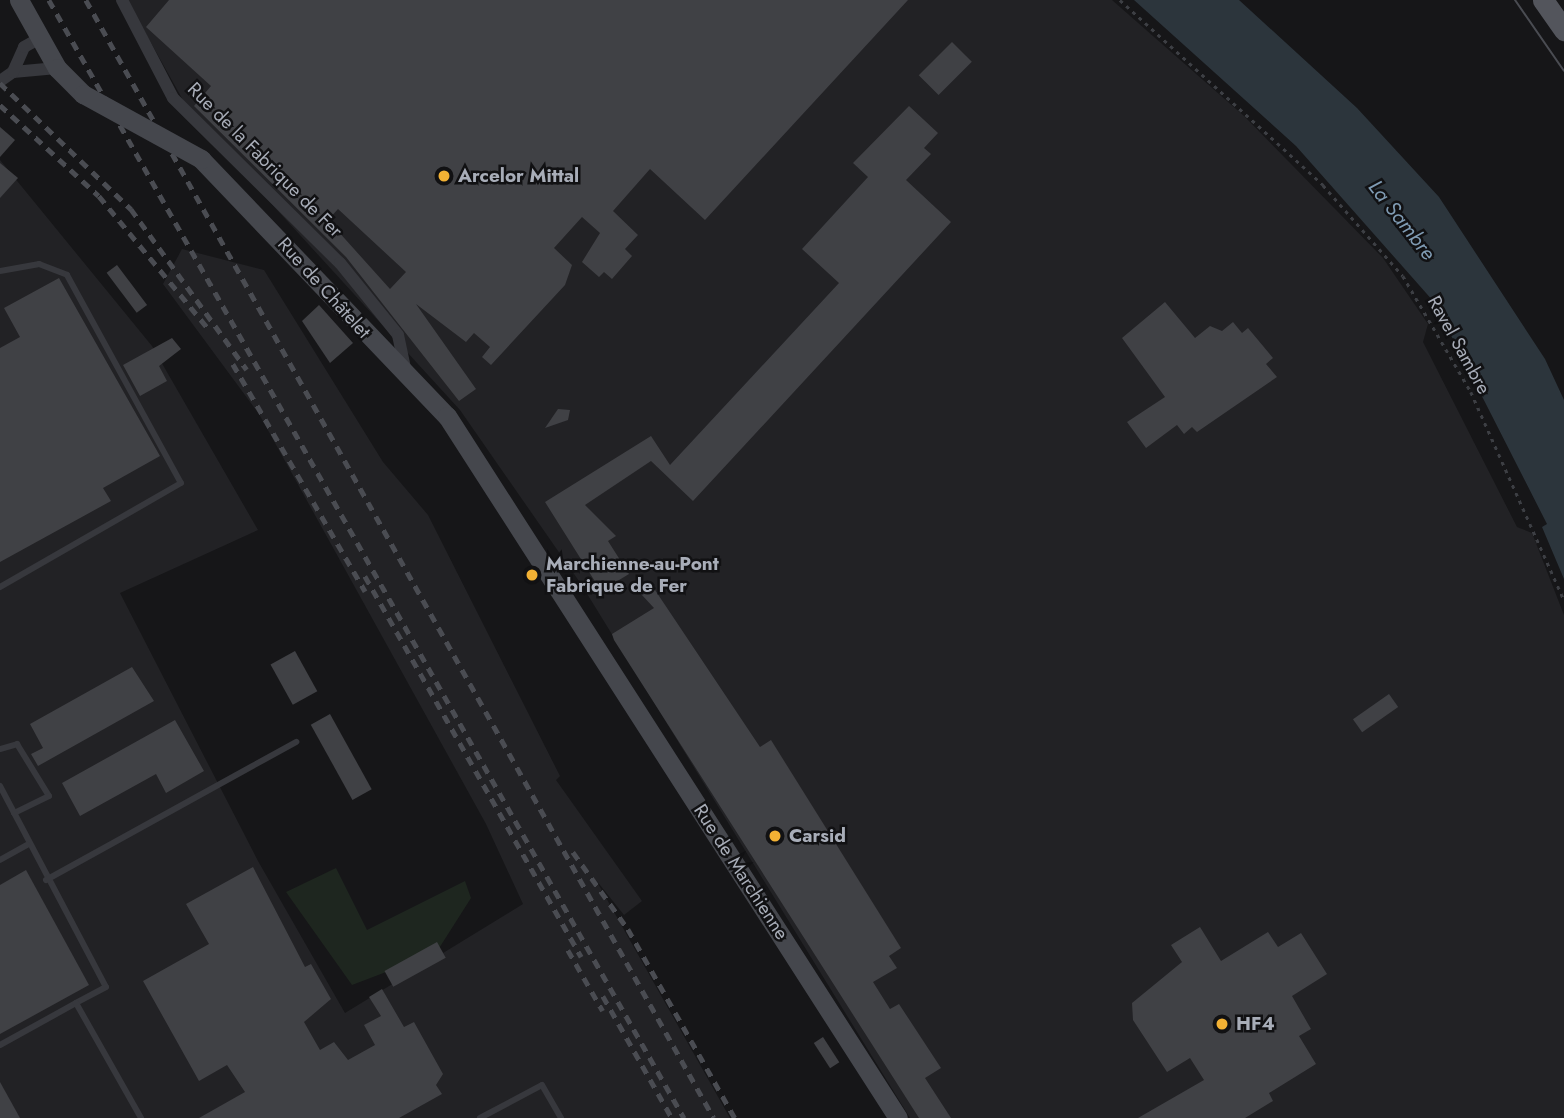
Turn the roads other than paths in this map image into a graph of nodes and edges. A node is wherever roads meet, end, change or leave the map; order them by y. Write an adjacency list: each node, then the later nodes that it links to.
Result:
1 (19, 0): 5 (main road, Rue de Châtelet)
2 (122, 0): 10 (street, Rue de la Fabrique de Fer)
3 (1543, 0): 4 (main road)
4 (1564, 30)
5 (40, 38): 6 (main road, Rue de Châtelet); 7 (street)
6 (57, 68): 7 (street); 10 (main road, Rue de Châtelet, bridge)
7 (13, 72): 8 (street)
8 (0, 81)
9 (0, 271): 11 (lane)
10 (407, 376): 12 (main road, Rue de Châtelet)
11 (0, 587)
12 (584, 625): 25 (main road, Rue de Marchienne)
13 (296, 742): 19 (lane)
14 (0, 749): 16 (lane)
15 (0, 786): 16 (lane)
16 (14, 813): 17 (lane)
17 (27, 845): 18 (lane); 19 (lane)
18 (0, 860)
19 (46, 880): 20 (lane)
20 (76, 1003): 21 (lane); 22 (lane)
21 (0, 1045)
22 (141, 1118)
23 (480, 1118): 24 (lane)
24 (561, 1118)
25 (898, 1118)

